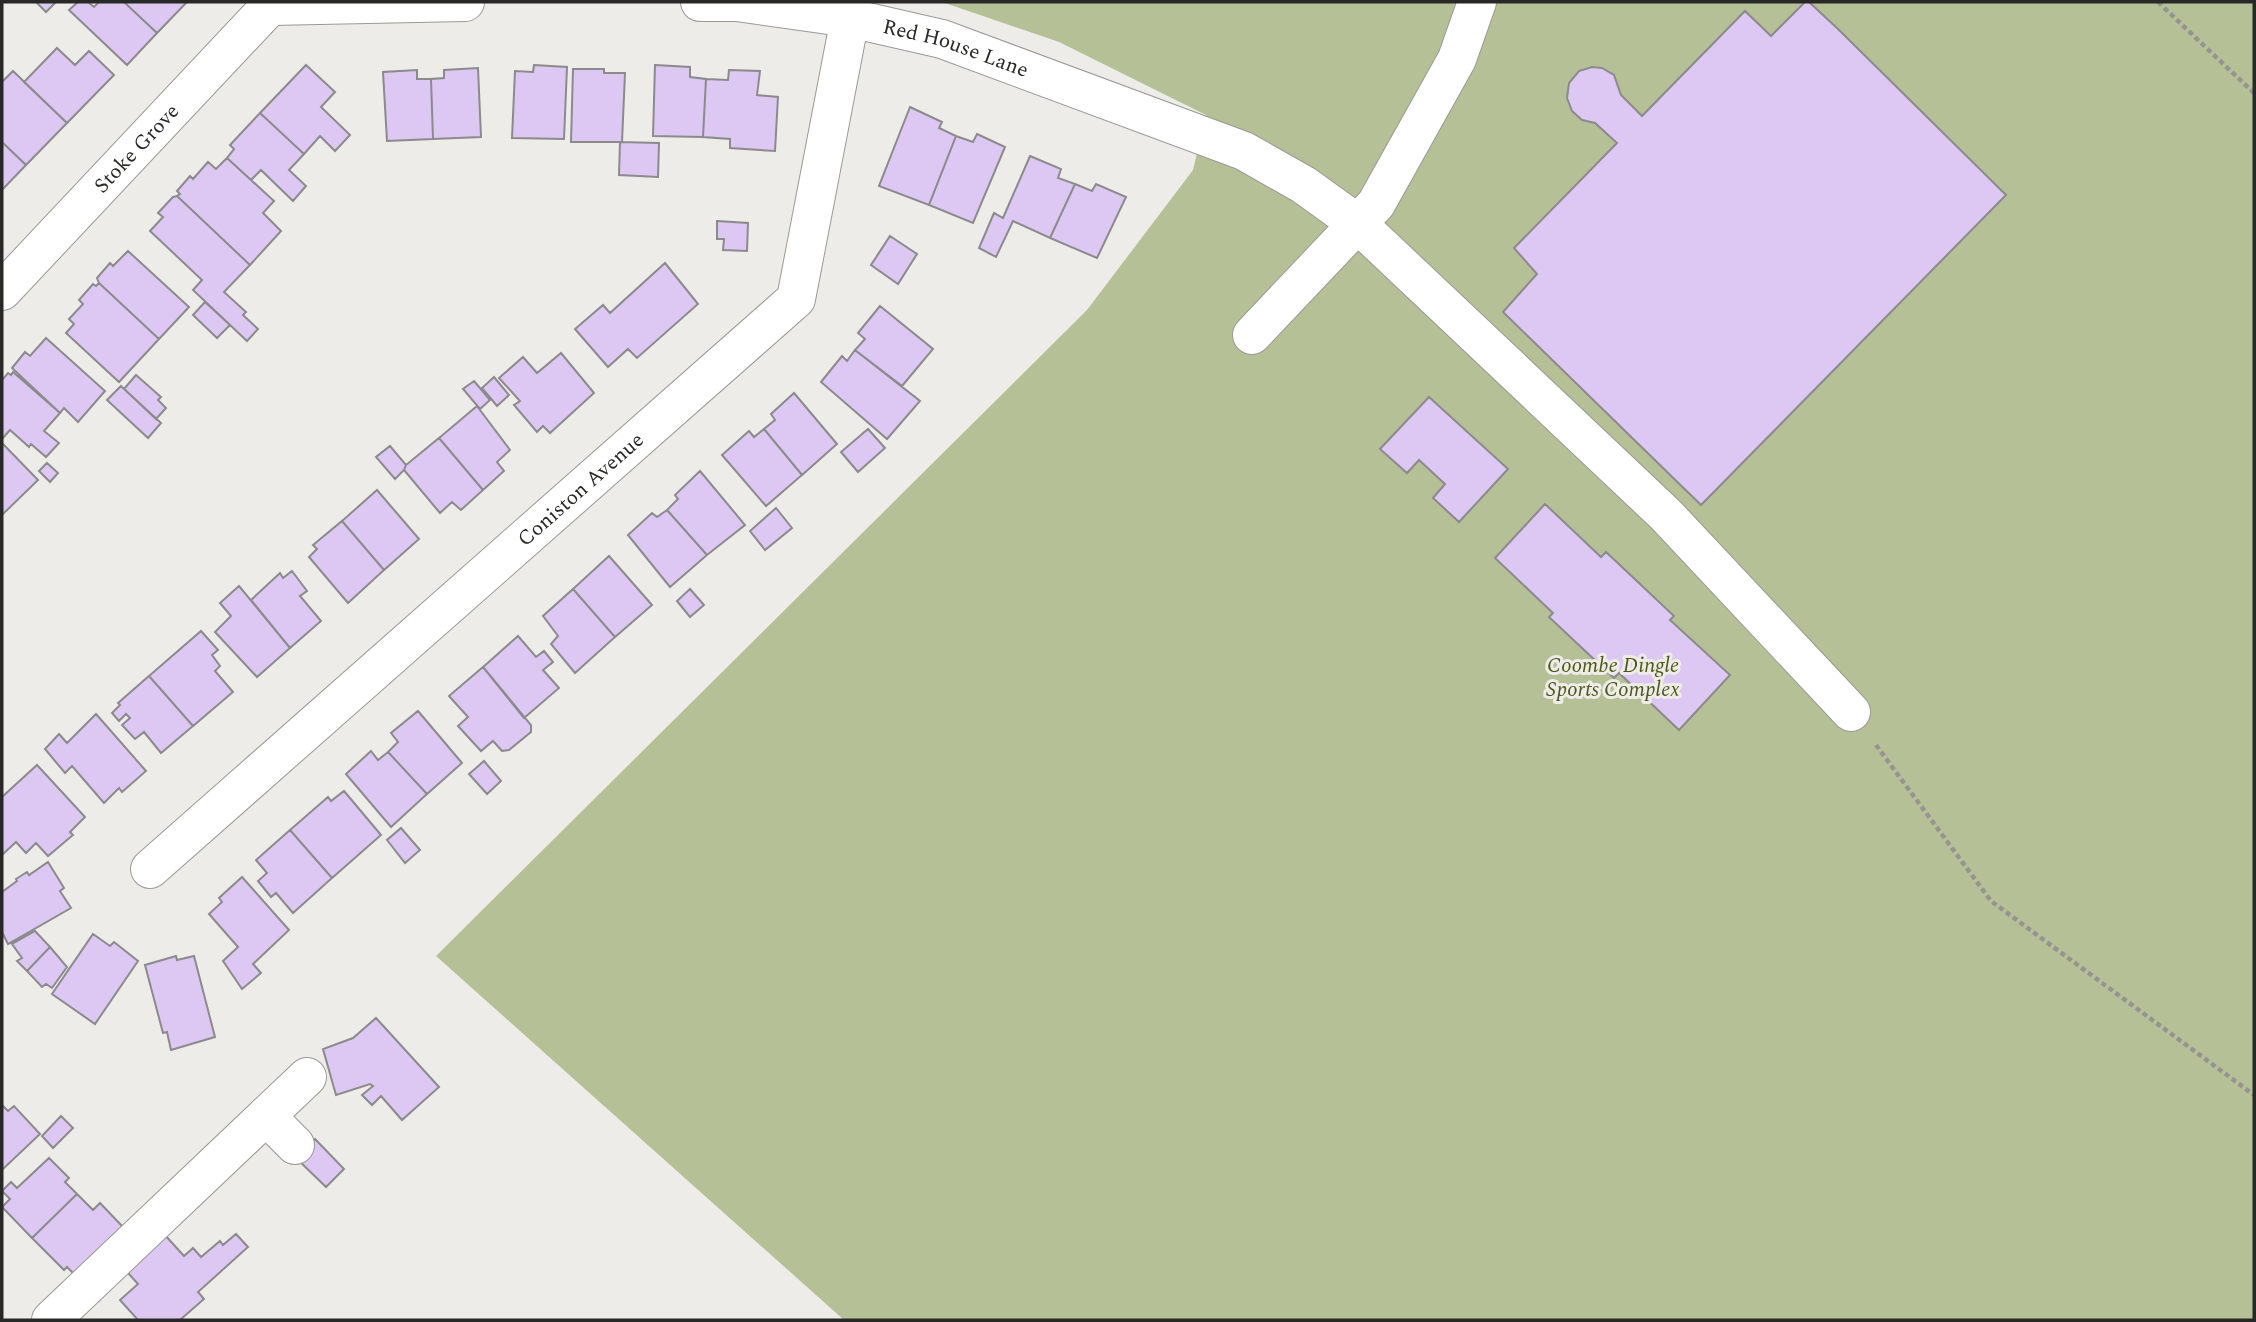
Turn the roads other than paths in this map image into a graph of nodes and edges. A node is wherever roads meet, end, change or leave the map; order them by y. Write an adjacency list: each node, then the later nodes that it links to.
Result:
1 (466, 2): 4 (street)
2 (700, 2): 5 (street, Red House Lane)
3 (1477, 2): 6 (street)
4 (270, 4): 7 (street, Stoke Grove)
5 (850, 18): 6 (street, Red House Lane); 10 (street, Coniston Avenue)
6 (1358, 224): 8 (street); 9 (street, Red House Lane)
7 (2, 291)
8 (1252, 334)
9 (1851, 712)
10 (150, 869)
11 (307, 1077): 12 (street)
12 (266, 1116): 13 (street); 14 (street)
13 (295, 1145)
14 (51, 1320)

